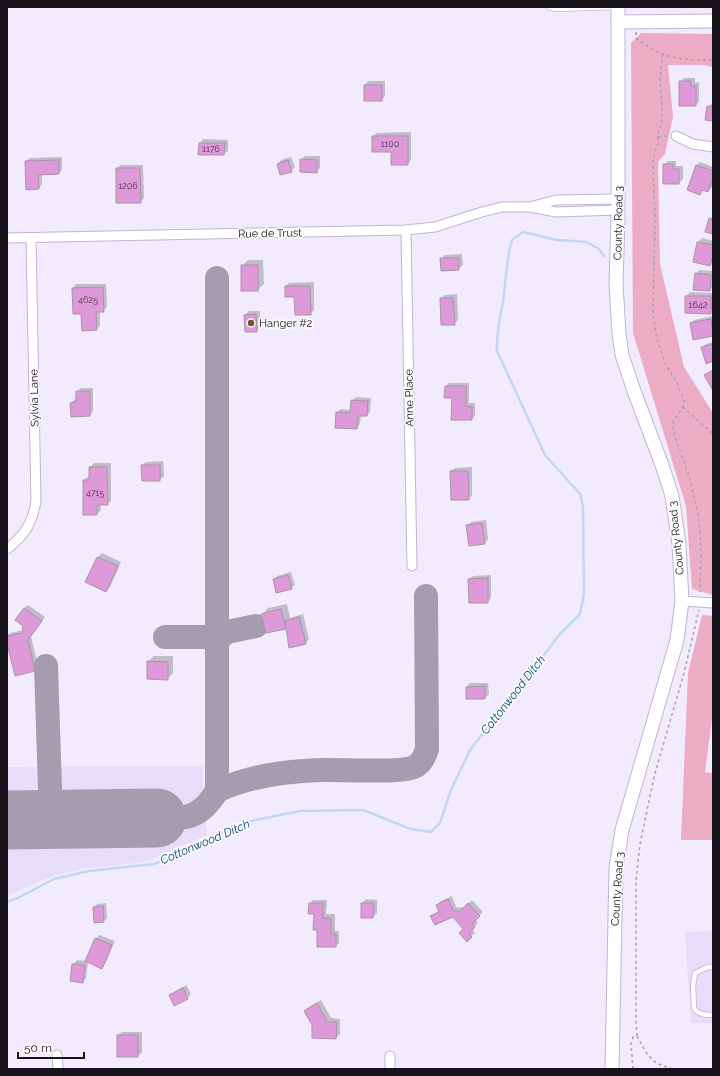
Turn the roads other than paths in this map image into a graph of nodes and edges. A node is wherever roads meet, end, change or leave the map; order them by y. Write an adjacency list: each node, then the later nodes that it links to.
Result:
1 (548, 7): 2 (lane)
2 (618, 7): 3 (street, County Road 3)
3 (618, 22): 4 (street); 7 (street, County Road 3)
4 (713, 22)
5 (676, 136): 6 (street)
6 (713, 147)
7 (618, 205): 8 (street, Rue de Trust); 13 (street, County Road 3)
8 (406, 230): 10 (street, Rue de Trust); 12 (street, Anne Place)
9 (7, 238): 10 (street, Rue de Trust)
10 (31, 238): 11 (street, Sylvia Lane)
11 (7, 549)
12 (412, 566)
13 (682, 601): 14 (street); 21 (street, County Road 3)
14 (713, 603)
15 (713, 967): 16 (lane)
16 (713, 1015)
17 (57, 1055): 19 (street)
18 (390, 1056): 20 (street)
19 (58, 1069)
20 (390, 1069)
21 (612, 1069)

